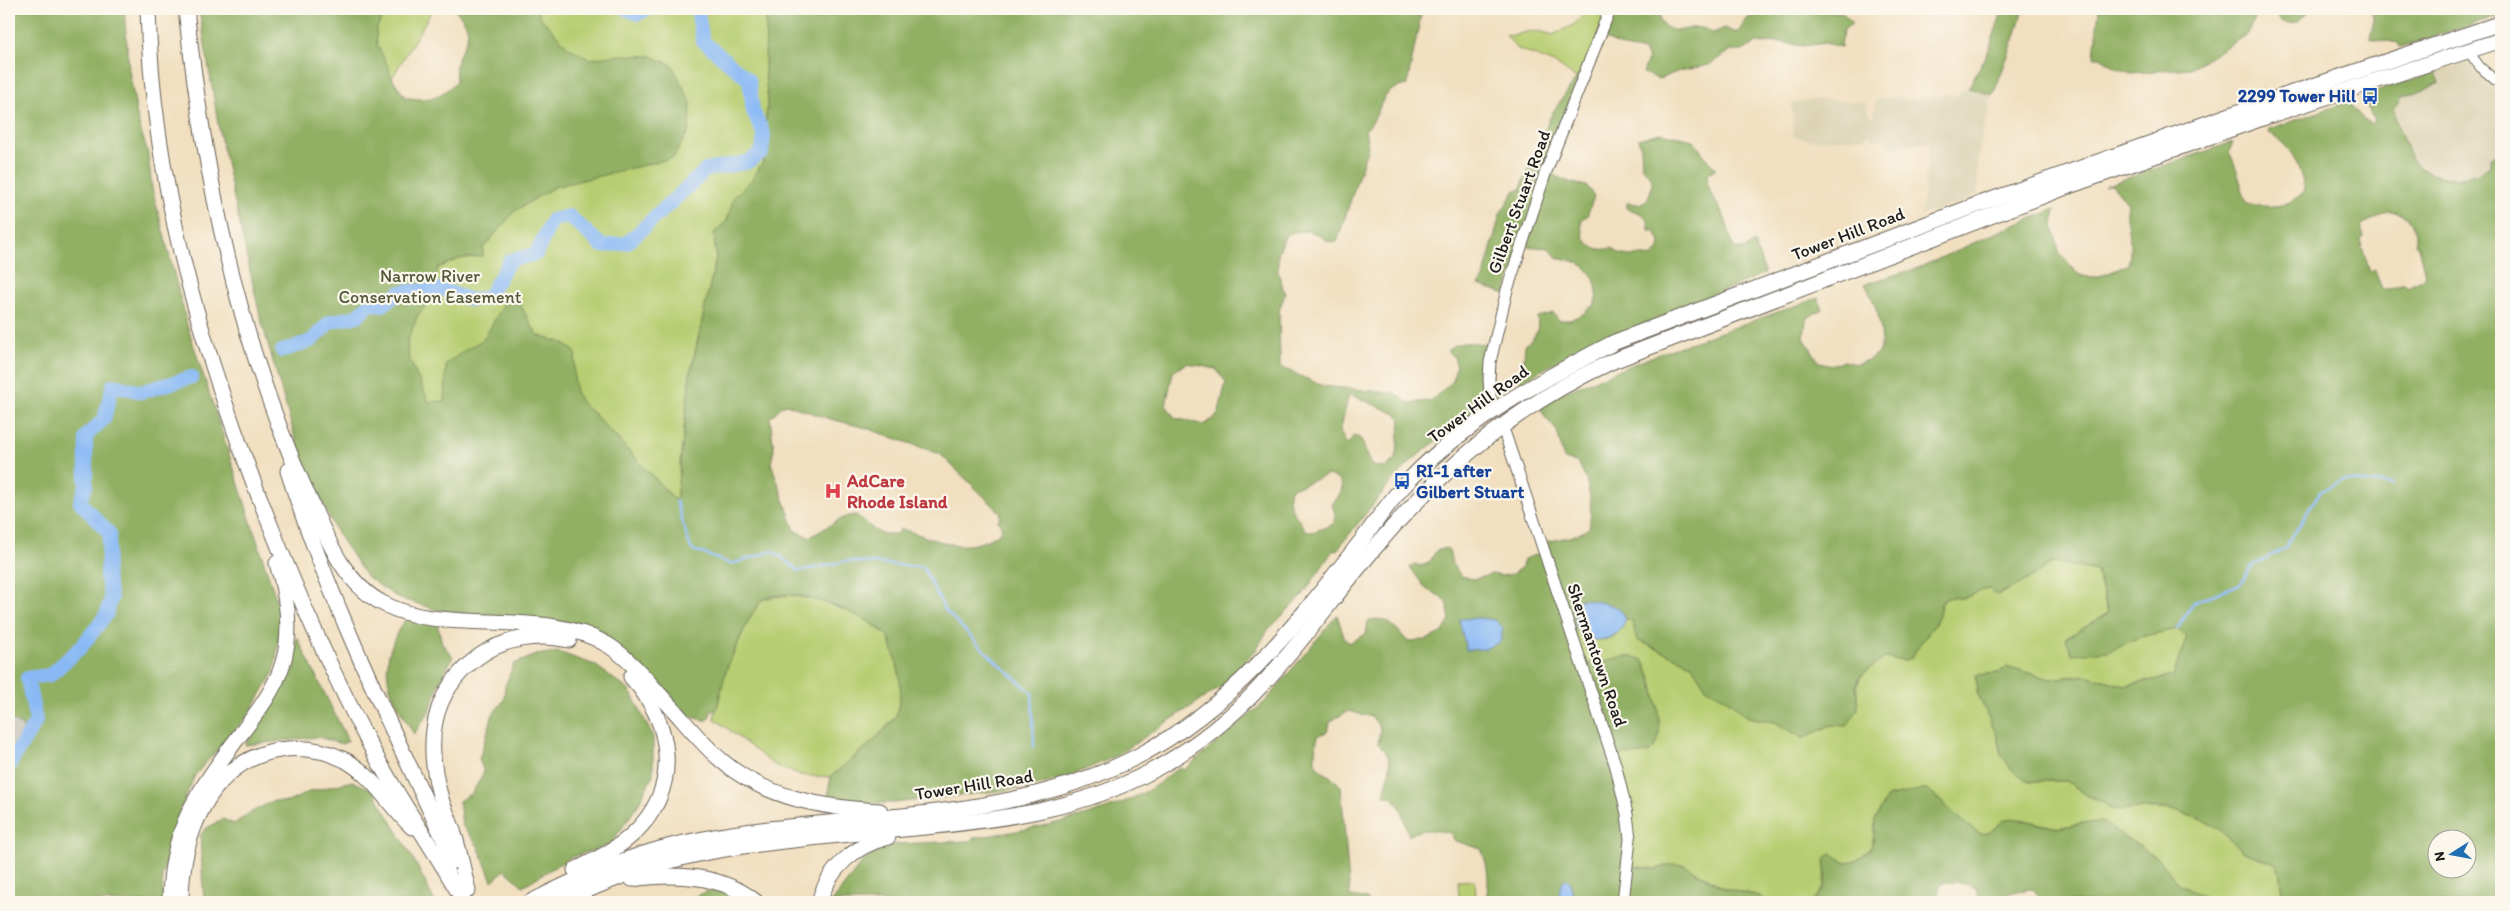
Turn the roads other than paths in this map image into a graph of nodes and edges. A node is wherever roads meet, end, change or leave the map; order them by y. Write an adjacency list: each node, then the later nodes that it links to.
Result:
1 (148, 9): 11 (highway)
2 (186, 9): 10 (highway)
3 (1610, 9): 12 (street, Gilbert Stuart Road)
4 (2501, 23): 8 (highway, Tower Hill Road)
5 (2501, 40): 6 (highway, Tower Hill Road)
6 (2468, 51): 7 (street); 9 (highway, Tower Hill Road)
7 (2501, 85)
8 (2127, 152): 9 (highway); 12 (highway, Tower Hill Road)
9 (1885, 257): 13 (highway, Tower Hill Road)
10 (253, 354): 14 (highway); 17 (highway)
11 (214, 372): 15 (highway); 18 (highway)
12 (1491, 414): 14 (highway, Tower Hill Road)
13 (1502, 424): 14 (highway, Tower Hill Road); 25 (street, Shermantown Road)
14 (926, 820): 16 (highway, Tower Hill Road); 21 (highway, Tower Hill Road); 24 (highway)
15 (431, 847): 17 (highway); 19 (highway)
16 (601, 884): 22 (highway, Tower Hill Road); 23 (highway)
17 (469, 898): 20 (highway)
18 (170, 902)
19 (181, 902)
20 (522, 902)
21 (531, 902)
22 (561, 902)
23 (756, 902)
24 (819, 902)
25 (1624, 902)

